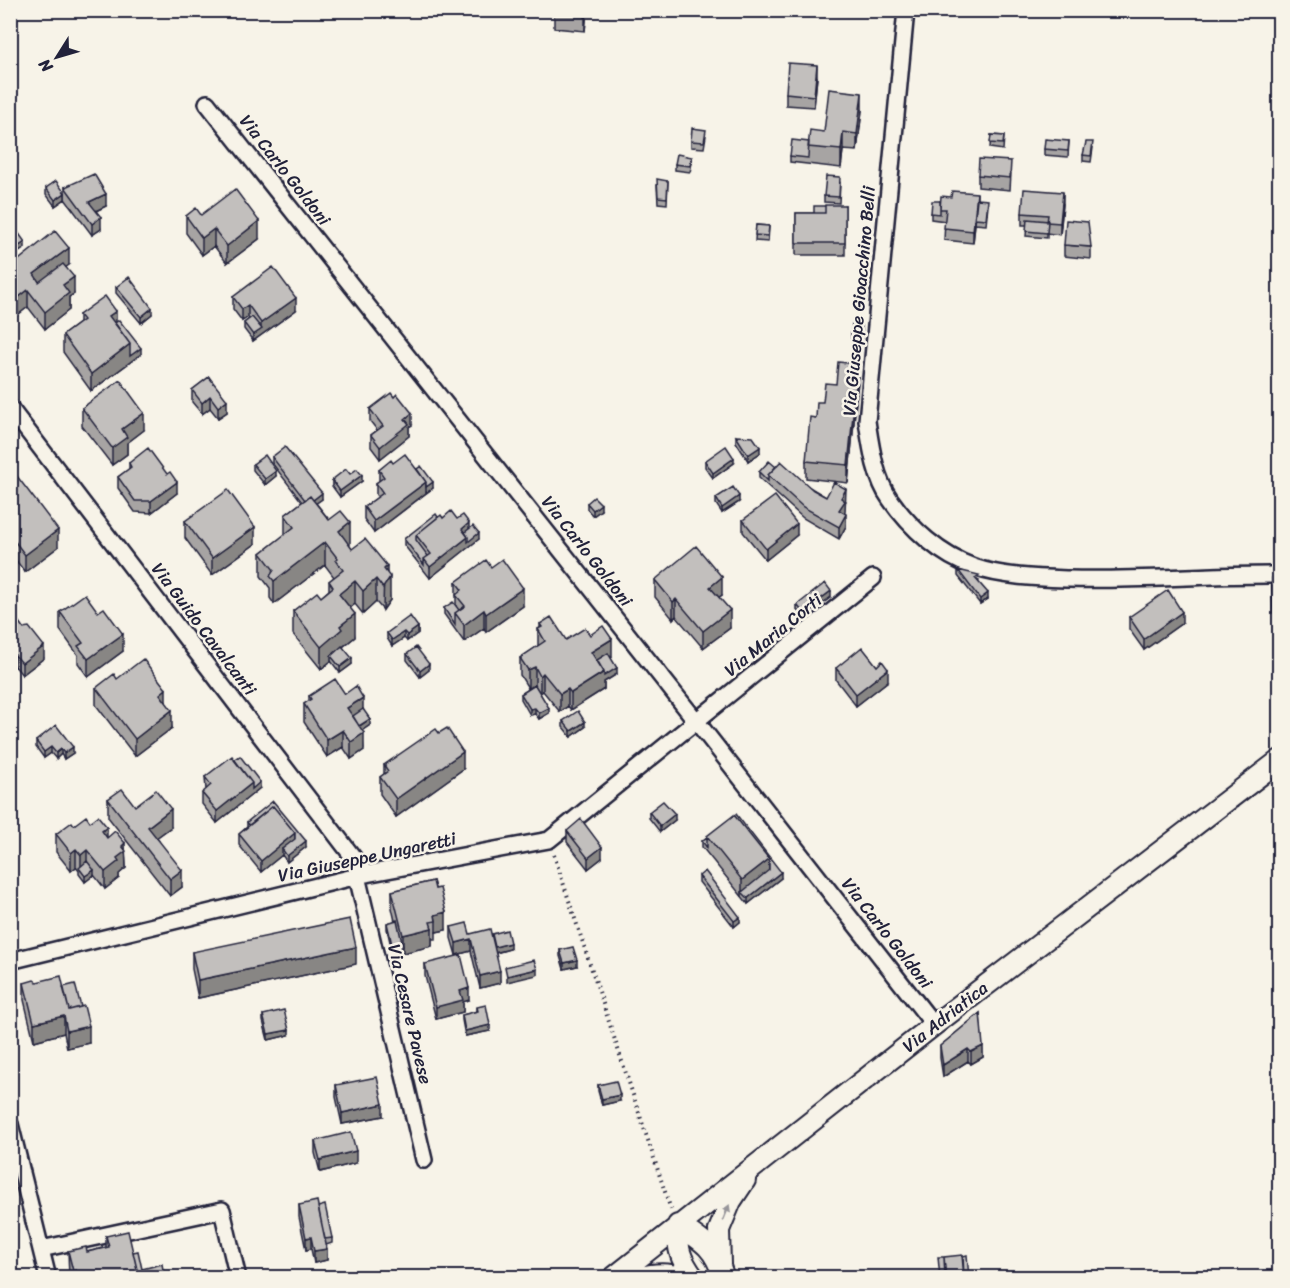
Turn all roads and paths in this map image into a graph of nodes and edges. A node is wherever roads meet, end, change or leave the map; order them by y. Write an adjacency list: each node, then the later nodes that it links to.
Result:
1 (906, 10): 4 (street, Via Giuseppe Gioacchino Belli)
2 (207, 103): 6 (street, Via Carlo Goldoni)
3 (10, 408): 9 (street, Via Guido Cavalcanti)
4 (1280, 574)
5 (873, 578): 6 (street, Via Maria Corti)
6 (697, 722): 8 (street, Via Giuseppe Ungaretti); 11 (street, Via Carlo Goldoni)
7 (1280, 760): 11 (street, Via Adriatica)
8 (549, 840): 9 (street, Via Giuseppe Ungaretti); 15 (path)
9 (362, 875): 10 (street, Via Giuseppe Ungaretti); 13 (street, Via Cesare Pavese)
10 (10, 961)
11 (934, 1025): 14 (street, Via Adriatica)
12 (10, 1124): 16 (street)
13 (424, 1160)
14 (753, 1167): 15 (street, Via Adriatica); 17 (street, one-way to 14)
15 (678, 1226): 17 (street); 20 (street, Via Adriatica); 23 (street)
16 (41, 1249): 18 (street); 19 (street)
17 (722, 1271)
18 (48, 1278)
19 (238, 1278)
20 (613, 1278)
21 (637, 1278): 22 (street)
22 (682, 1278)
23 (694, 1278)

